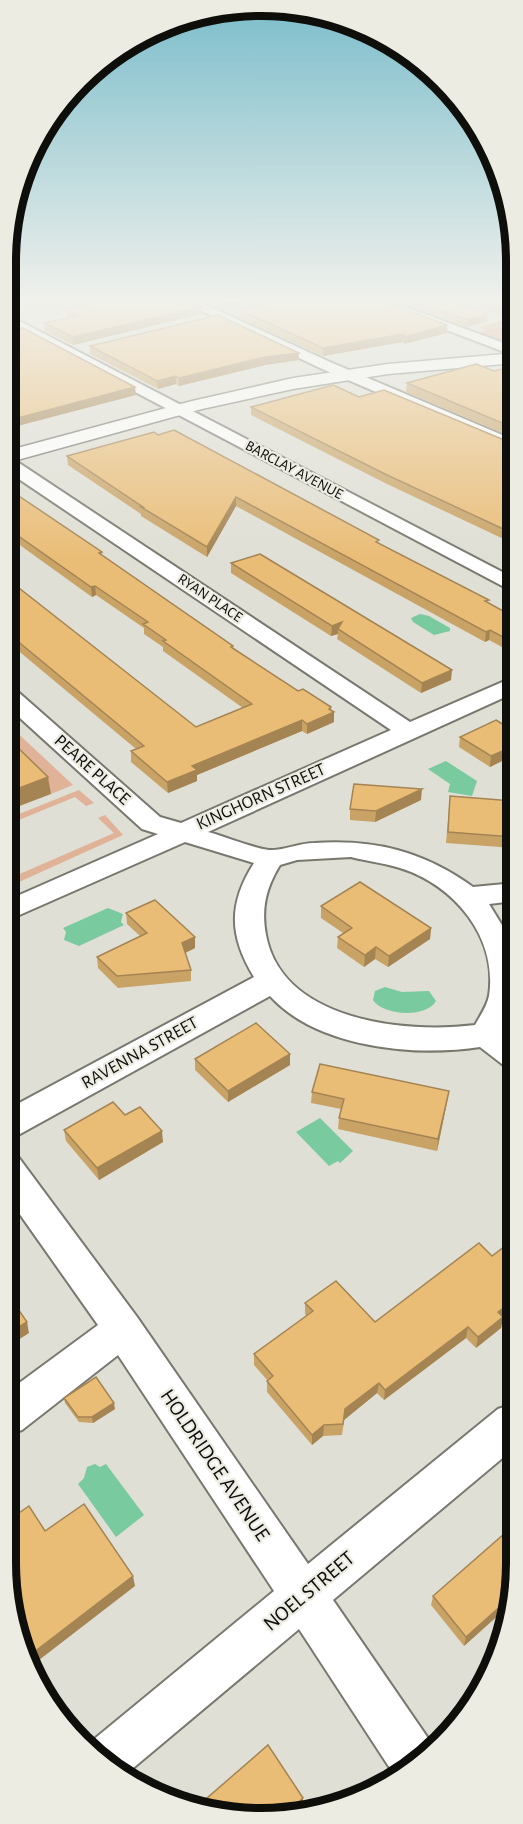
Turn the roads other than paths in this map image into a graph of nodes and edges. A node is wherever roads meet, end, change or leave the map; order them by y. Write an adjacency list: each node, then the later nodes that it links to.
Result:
1 (140, 388): 4 (street, BARCLAY AVENUE)
2 (271, 388): 4 (main road)
3 (379, 388): 5 (street)
4 (180, 409): 6 (main road); 8 (street, BARCLAY AVENUE)
5 (506, 443)
6 (16, 454)
7 (16, 469): 11 (street, RYAN PLACE)
8 (506, 582)
9 (506, 688): 11 (street, KINGHORN STREET)
10 (16, 702): 12 (street, PEARE PLACE)
11 (410, 732): 12 (street, KINGHORN STREET)
12 (183, 832): 13 (street, PEARE PLACE); 16 (street, KINGHORN STREET)
13 (270, 859): 15 (street); 17 (street)
14 (506, 893): 15 (street)
15 (467, 897): 18 (street)
16 (16, 907)
17 (272, 981): 18 (street); 20 (street, RAVENNA STREET)
18 (486, 1035): 19 (street)
19 (506, 1051)
20 (16, 1121)
21 (16, 1180): 22 (street, HOLDRIDGE AVENUE)
22 (123, 1329): 23 (street); 25 (street, HOLDRIDGE AVENUE)
23 (16, 1409)
24 (506, 1429): 25 (street, NOEL STREET)
25 (304, 1594): 26 (street, NOEL STREET); 27 (street, HOLDRIDGE AVENUE)
26 (110, 1756)
27 (411, 1757)

